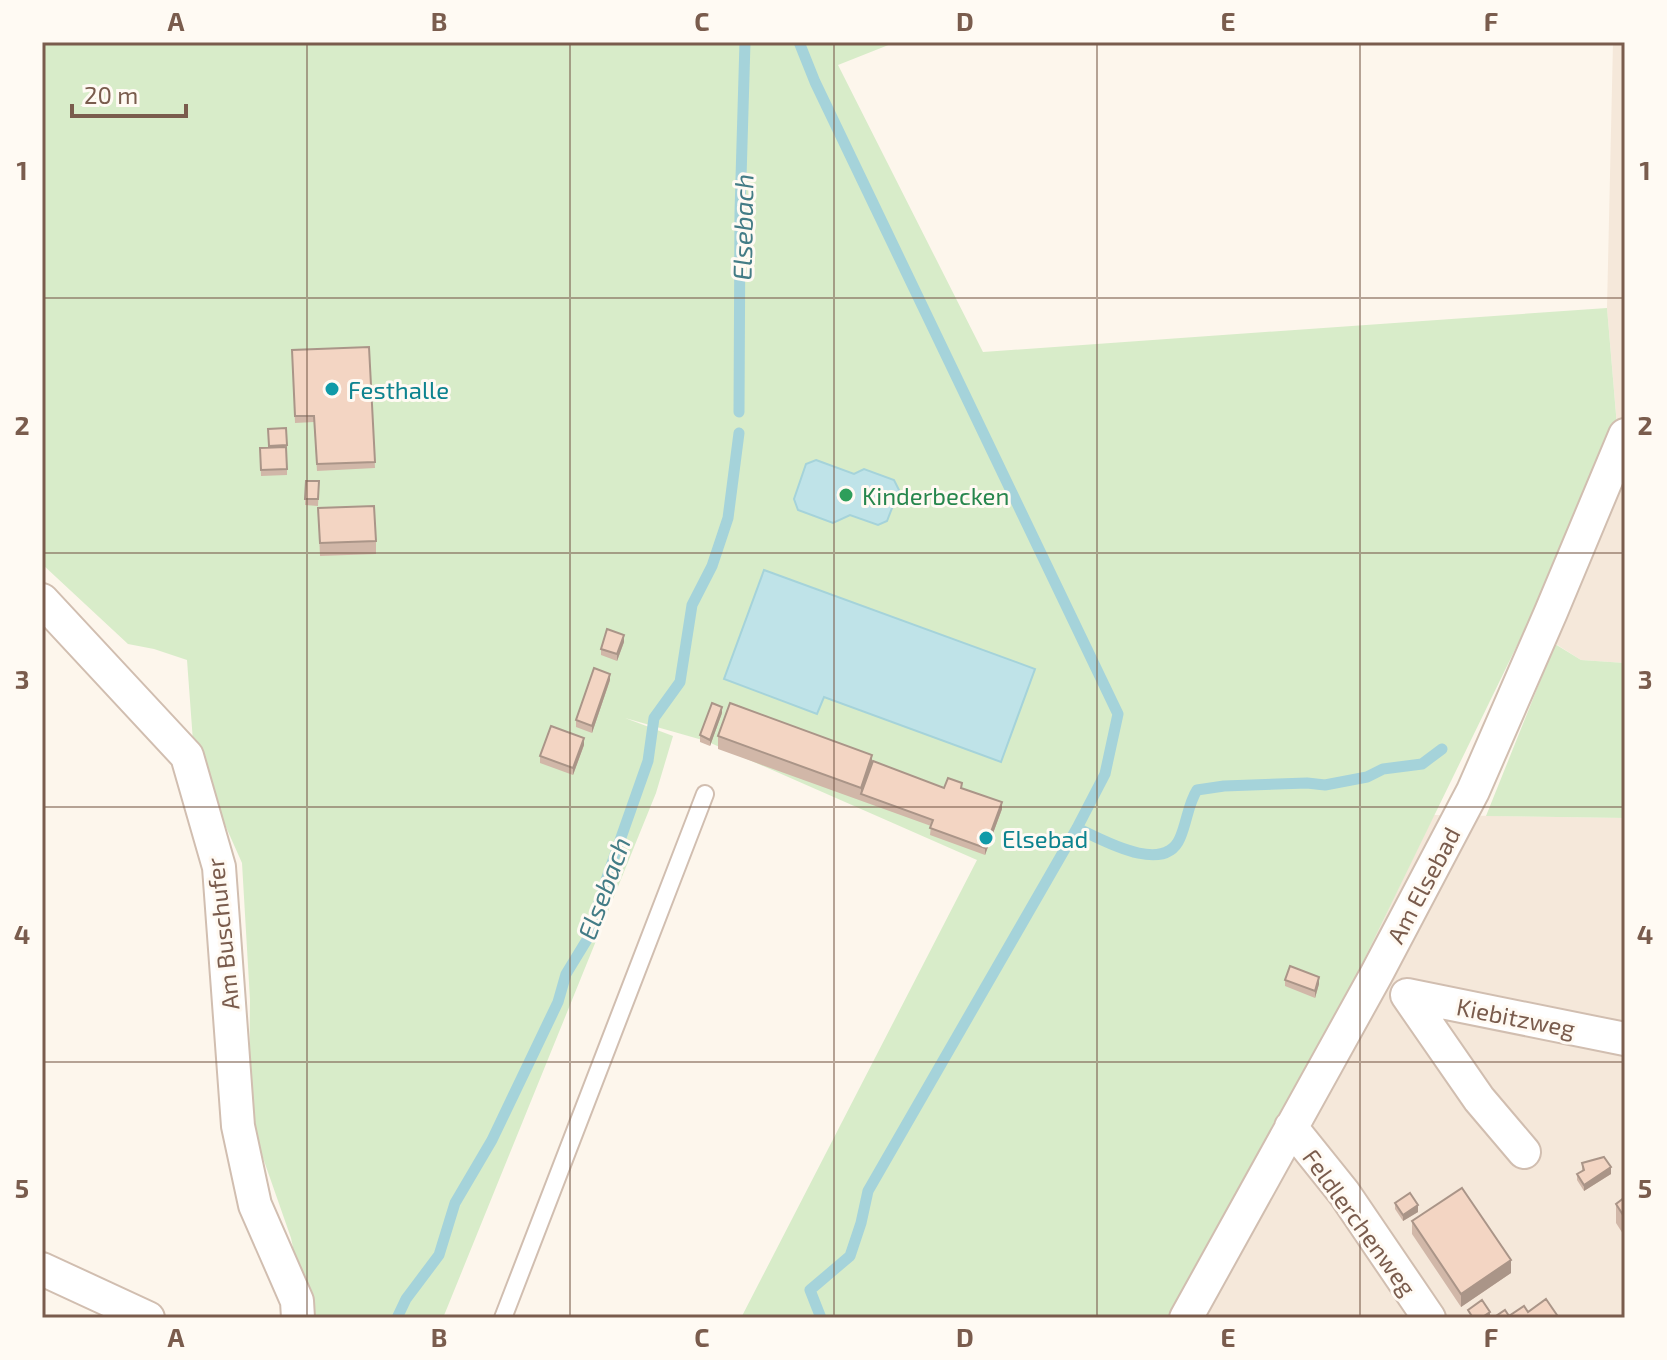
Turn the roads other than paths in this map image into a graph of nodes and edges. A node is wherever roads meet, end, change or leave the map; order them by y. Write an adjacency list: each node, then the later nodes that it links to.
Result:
1 (1625, 435): 2 (street, Am Elsebad)
2 (1612, 502): 5 (street, Am Elsebad)
3 (42, 600): 12 (street, Am Buschufer)
4 (705, 794): 13 (lane)
5 (1376, 975): 6 (street, Kiebitzweg); 8 (street, Am Elsebad)
6 (1407, 995): 7 (street, Kiebitzweg); 9 (street, Kiebitzweg)
7 (1625, 1039)
8 (1291, 1127): 14 (street, Am Elsebad); 15 (street, Feldlerchenweg)
9 (1524, 1152)
10 (42, 1269): 11 (street)
11 (148, 1318)
12 (298, 1318)
13 (503, 1318)
14 (1186, 1318)
15 (1429, 1318)

